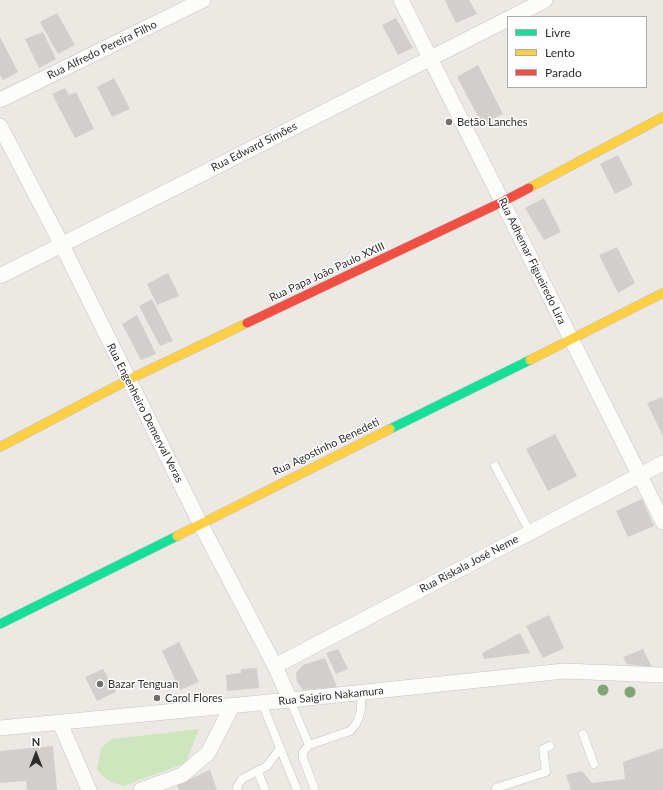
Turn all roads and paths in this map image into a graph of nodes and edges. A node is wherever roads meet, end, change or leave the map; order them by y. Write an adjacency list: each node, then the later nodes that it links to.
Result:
1 (203, 0): 7 (street, Rua Alfredo Pereira Filho)
2 (401, 0): 6 (street, Rua Adhemar Figueiredo Lira)
3 (545, 0): 4 (street)
4 (514, 16)
5 (507, 20): 6 (street, Rua Edward Simões)
6 (430, 58): 10 (street, Rua Adhemar Figueiredo Lira); 11 (street, Rua Edward Simões)
7 (0, 100)
8 (663, 117): 10 (street, Rua Papa João Paulo XXIII)
9 (0, 126): 11 (street, Rua Engenheiro Demerval Veras)
10 (502, 202): 14 (street, Rua Adhemar Figueiredo Lira); 15 (street, Rua Papa João Paulo XXIII)
11 (62, 244): 12 (street, Rua Edward Simões); 15 (street, Rua Engenheiro Demerval Veras)
12 (0, 276)
13 (663, 293): 14 (street, Rua Agostinho Benedeti)
14 (571, 339): 19 (street, Rua Adhemar Figueiredo Lira); 21 (street, Rua Agostinho Benedeti)
15 (128, 380): 16 (street, Rua Papa João Paulo XXIII); 21 (street, Rua Engenheiro Demerval Veras)
16 (0, 447)
17 (663, 463): 19 (street, Rua Riskala José Neme)
18 (495, 466): 22 (lane)
19 (638, 475): 20 (street, Rua Adhemar Figueiredo Lira); 22 (street, Rua Riskala José Neme)
20 (663, 522)
21 (200, 523): 23 (street, Rua Agostinho Benedeti); 24 (street, Rua Engenheiro Demerval Veras)
22 (530, 532): 24 (street, Rua Riskala José Neme)
23 (0, 624)
24 (275, 666): 27 (street, Rua Engenheiro Demerval Veras)
25 (663, 675): 26 (street, Rua Saigiro Nakamura)
26 (361, 693): 27 (street, Rua Saigiro Nakamura); 33 (lane)
27 (290, 700): 28 (street, Rua Saigiro Nakamura); 33 (lane)
28 (262, 703): 29 (street, Rua Saigiro Nakamura); 35 (lane)
29 (232, 706): 30 (street, Rua Saigiro Nakamura); 40 (street)
30 (60, 723): 31 (street, Rua Saigiro Nakamura); 39 (street)
31 (0, 728)
32 (583, 734): 36 (lane)
33 (309, 745): 44 (lane)
34 (550, 746): 38 (lane)
35 (280, 748): 37 (lane); 43 (lane)
36 (594, 764)
37 (258, 772): 41 (lane); 42 (lane)
38 (496, 788)
39 (90, 790)
40 (141, 790)
41 (238, 790)
42 (265, 790)
43 (297, 790)
44 (315, 790)

